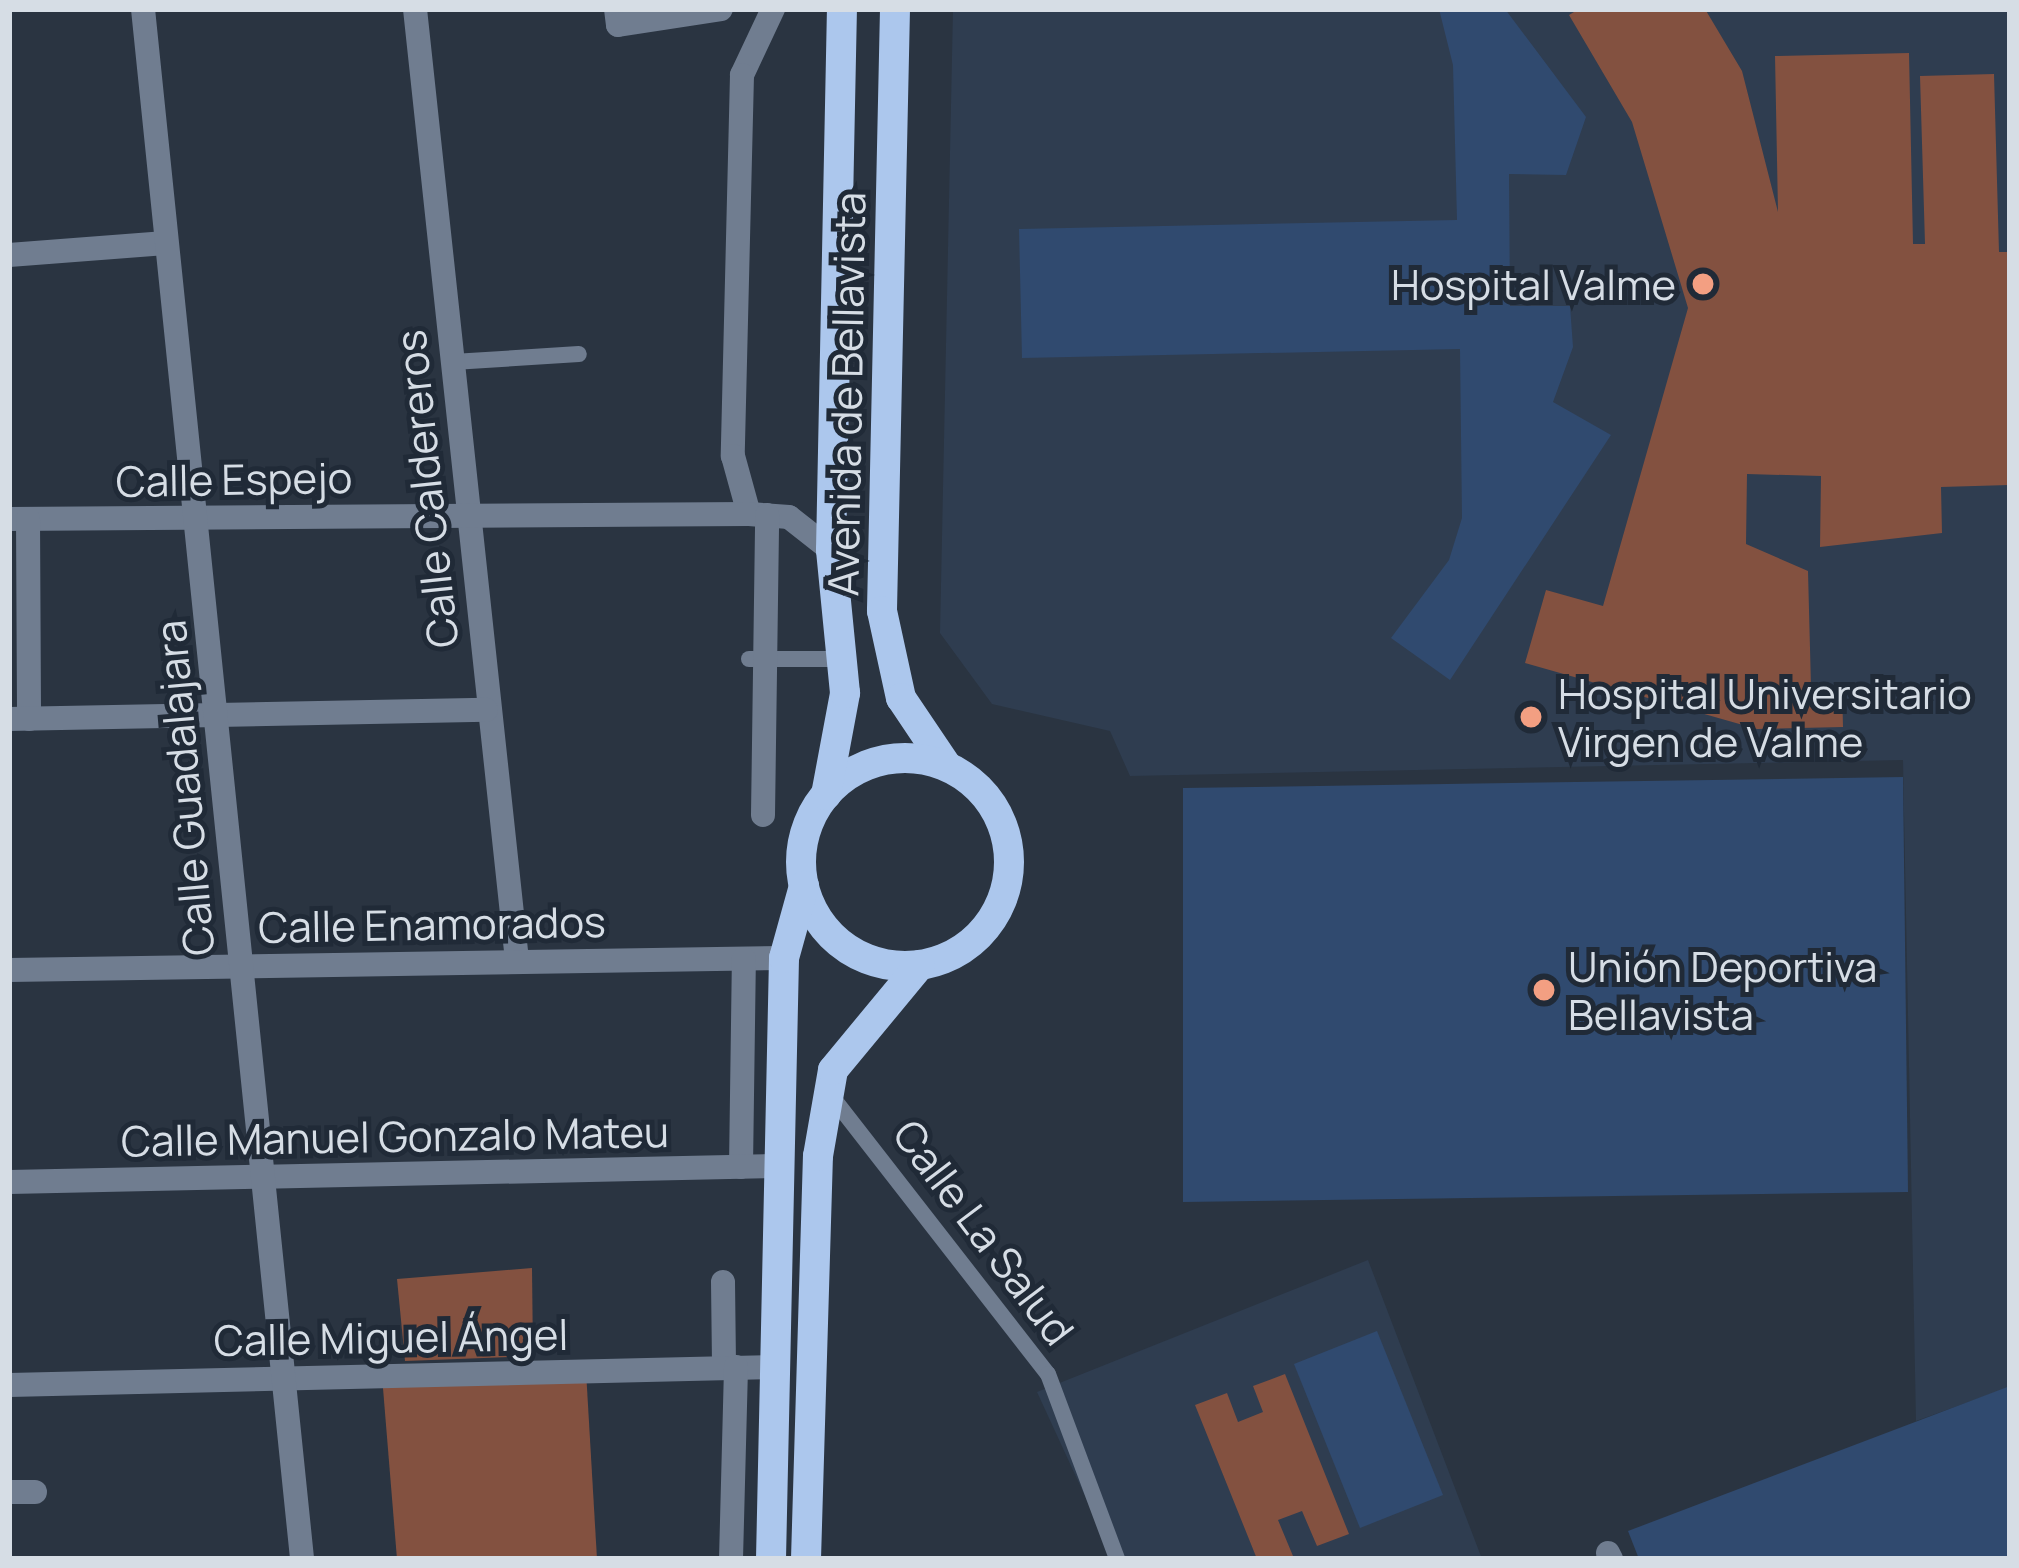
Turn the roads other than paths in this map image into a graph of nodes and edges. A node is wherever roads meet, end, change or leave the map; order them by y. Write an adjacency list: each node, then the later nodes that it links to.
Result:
1 (143, 9): 8 (street, Calle Guadalajara)
2 (415, 9): 11 (street, Calle Caldereros)
3 (616, 9): 4 (street)
4 (721, 9)
5 (772, 9): 12 (street)
6 (842, 9): 16 (main road, Avenida de Bellavista)
7 (895, 9): 22 (main road, Avenida de Bellavista)
8 (166, 243): 9 (street); 15 (street, Calle Guadalajara)
9 (9, 255)
10 (579, 354): 11 (street)
11 (453, 362): 13 (street, Calle Caldereros)
12 (758, 514): 13 (street, Calle Espejo); 16 (street, Avenida de Bellavista); 17 (street)
13 (470, 515): 15 (street, Calle Espejo); 19 (street, Calle Caldereros)
14 (18, 519): 15 (street, Calle Espejo); 21 (street)
15 (198, 519): 20 (street, Calle Guadalajara)
16 (831, 550): 18 (main road, Avenida de Bellavista)
17 (757, 659): 18 (street); 24 (street)
18 (842, 659): 23 (main road, Avenida de Bellavista)
19 (486, 710): 20 (street); 28 (street, Calle Caldereros)
20 (214, 713): 21 (street); 30 (street, Calle Guadalajara)
21 (19, 719)
22 (946, 765): 23 (main road); 29 (main road)
23 (826, 795): 25 (main road)
24 (763, 814)
25 (804, 886): 27 (main road); 29 (main road)
26 (744, 958): 27 (street, Calle Enamorados); 28 (street, Calle Enamorados); 34 (street)
27 (784, 958): 33 (main road)
28 (517, 962): 30 (street, Calle Enamorados)
29 (920, 965): 32 (main road)
30 (240, 967): 31 (street, Calle Enamorados); 35 (street, Calle Guadalajara)
31 (9, 970)
32 (829, 1093): 45 (main road); 46 (street, Calle La Salud)
33 (782, 1166): 34 (street, Calle Manuel Gonzalo Mateu); 38 (main road)
34 (741, 1167): 35 (street, Calle Manuel Gonzalo Mateu)
35 (262, 1180): 36 (street, Calle Manuel Gonzalo Mateu); 40 (street, Calle Guadalajara)
36 (9, 1182)
37 (723, 1282): 39 (street)
38 (774, 1366): 39 (street, Calle Miguel Ángel); 44 (main road)
39 (730, 1368): 40 (street, Calle Miguel Ángel); 43 (street)
40 (285, 1378): 41 (street, Calle Miguel Ángel); 42 (street, Calle Guadalajara)
41 (9, 1385)
42 (302, 1559)
43 (731, 1559)
44 (772, 1559)
45 (806, 1559)
46 (1117, 1559)

